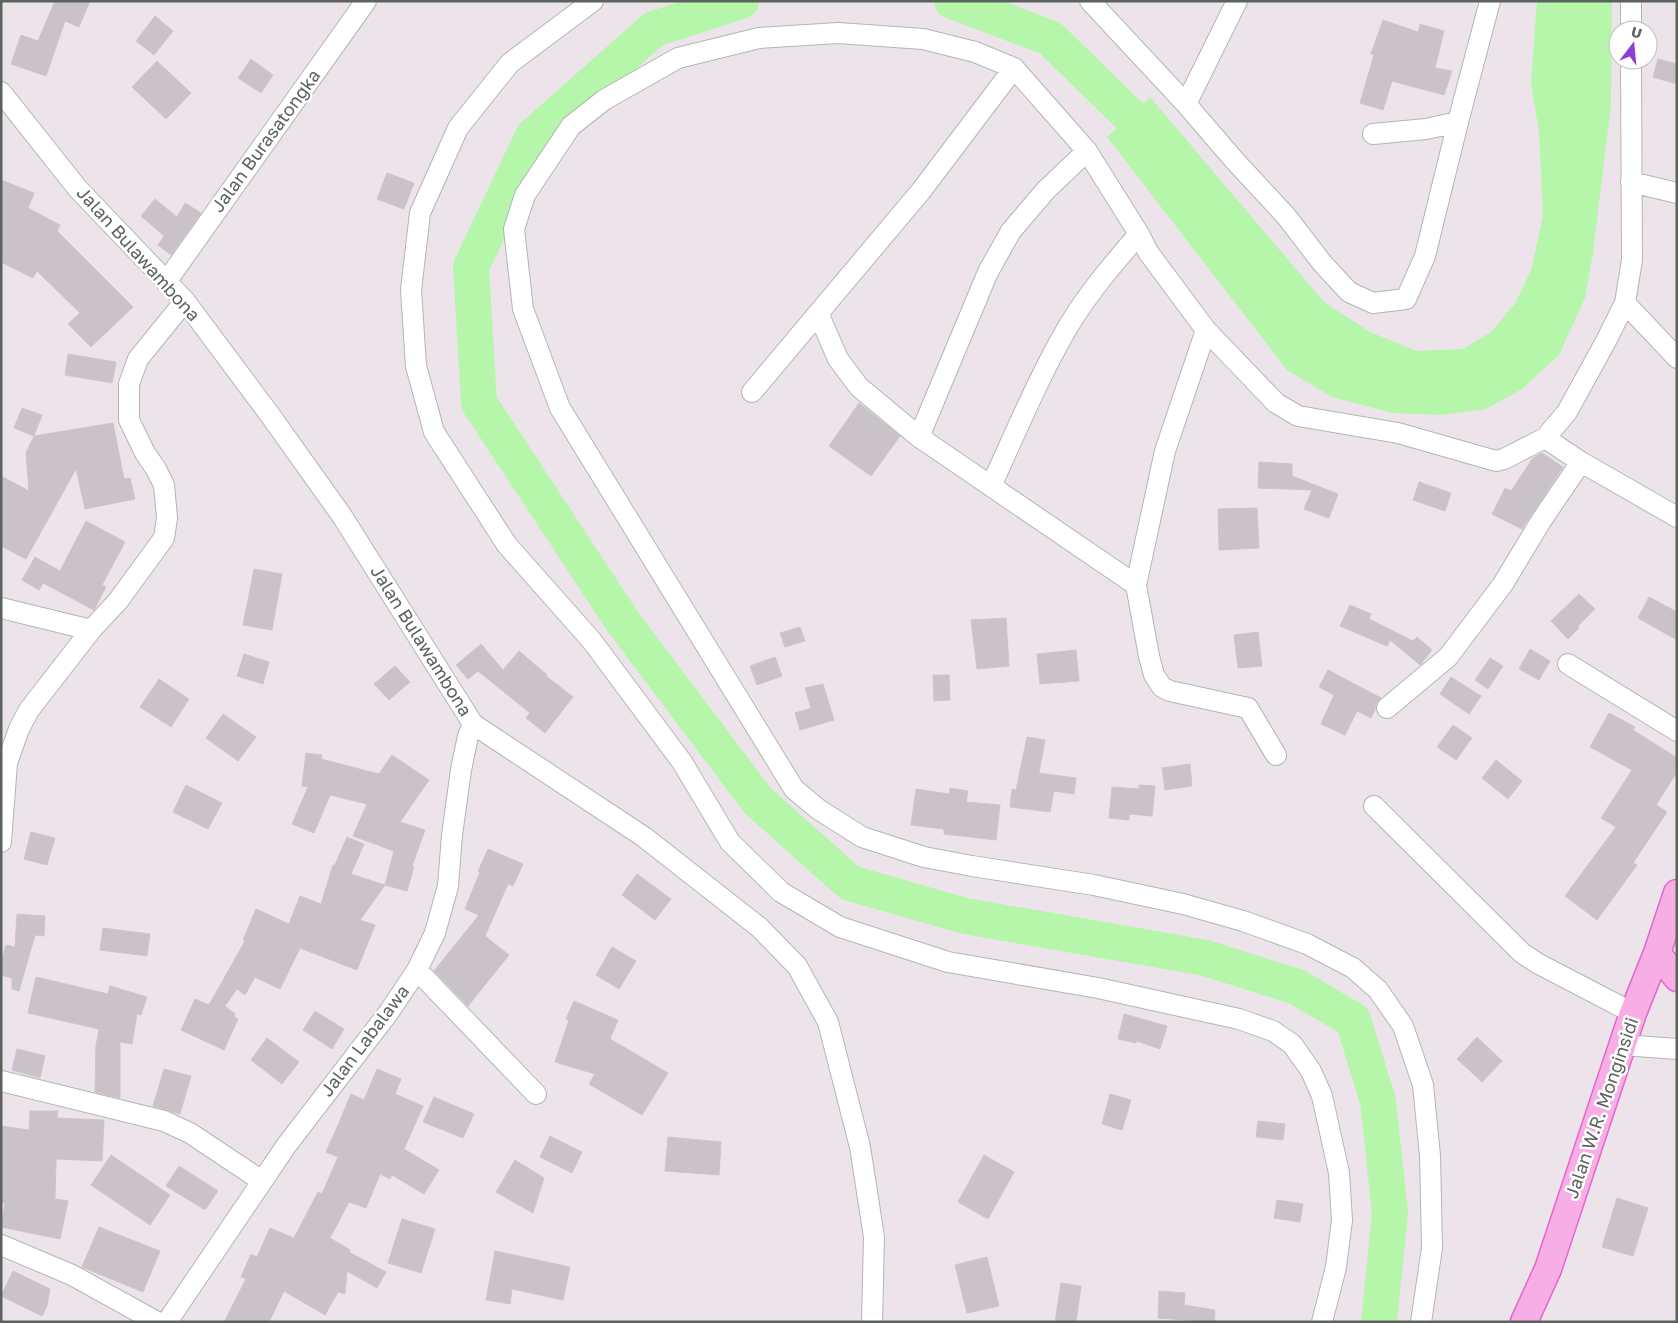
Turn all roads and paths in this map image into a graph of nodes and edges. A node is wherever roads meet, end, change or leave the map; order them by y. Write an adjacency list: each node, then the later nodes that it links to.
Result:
1 (366, 1): 18 (street, Jalan Burasatongka)
2 (593, 1): 54 (street)
3 (1090, 1): 11 (street)
4 (1237, 1): 11 (street)
5 (1490, 1): 12 (street)
6 (1631, 1): 7 (street)
7 (1631, 20)
8 (1014, 68): 14 (street); 21 (street); 55 (street)
9 (1631, 70): 15 (street)
10 (1, 92): 18 (street, Jalan Bulawambona)
11 (1186, 104): 12 (street)
12 (1458, 122): 13 (street)
13 (1373, 134)
14 (1087, 151): 17 (street); 25 (street)
15 (1630, 182): 16 (street); 20 (street)
16 (1677, 193)
17 (1139, 234): 22 (street); 28 (street)
18 (166, 282): 19 (street, Jalan Bulawambona)
19 (185, 301): 32 (street); 35 (street, Jalan Bulawambona)
20 (1625, 303): 23 (street); 26 (street)
21 (818, 315): 24 (street); 25 (street)
22 (1206, 330): 26 (street); 30 (street)
23 (1677, 358)
24 (752, 392)
25 (919, 437): 28 (street)
26 (1545, 438): 27 (street)
27 (1581, 462): 29 (street); 34 (street)
28 (991, 486): 30 (street)
29 (1677, 517)
30 (1136, 584): 37 (street)
31 (1, 608): 32 (street)
32 (91, 630): 39 (street)
33 (1568, 664): 36 (street)
34 (1387, 708)
35 (474, 724): 42 (street, Jalan Labalawa); 53 (street, Jalan Bulawambona)
36 (1677, 731)
37 (1276, 755)
38 (1374, 806): 44 (street)
39 (1, 842)
40 (1677, 893): 41 (main road, Jalan W.R. Monginsidi)
41 (1657, 953): 43 (main road); 44 (main road, Jalan W.R. Monginsidi)
42 (417, 970): 48 (street); 49 (street, Jalan Labalawa)
43 (1677, 978)
44 (1633, 1013): 45 (main road, Jalan W.R. Monginsidi)
45 (1623, 1045): 46 (street); 56 (main road, Jalan W.R. Monginsidi)
46 (1677, 1049)
47 (1, 1081): 49 (street)
48 (536, 1094)
49 (262, 1181): 52 (street, Jalan Labalawa)
50 (1, 1245): 51 (street)
51 (157, 1322)
52 (167, 1322)
53 (872, 1322)
54 (1322, 1322)
55 (1421, 1322)
56 (1524, 1322)

